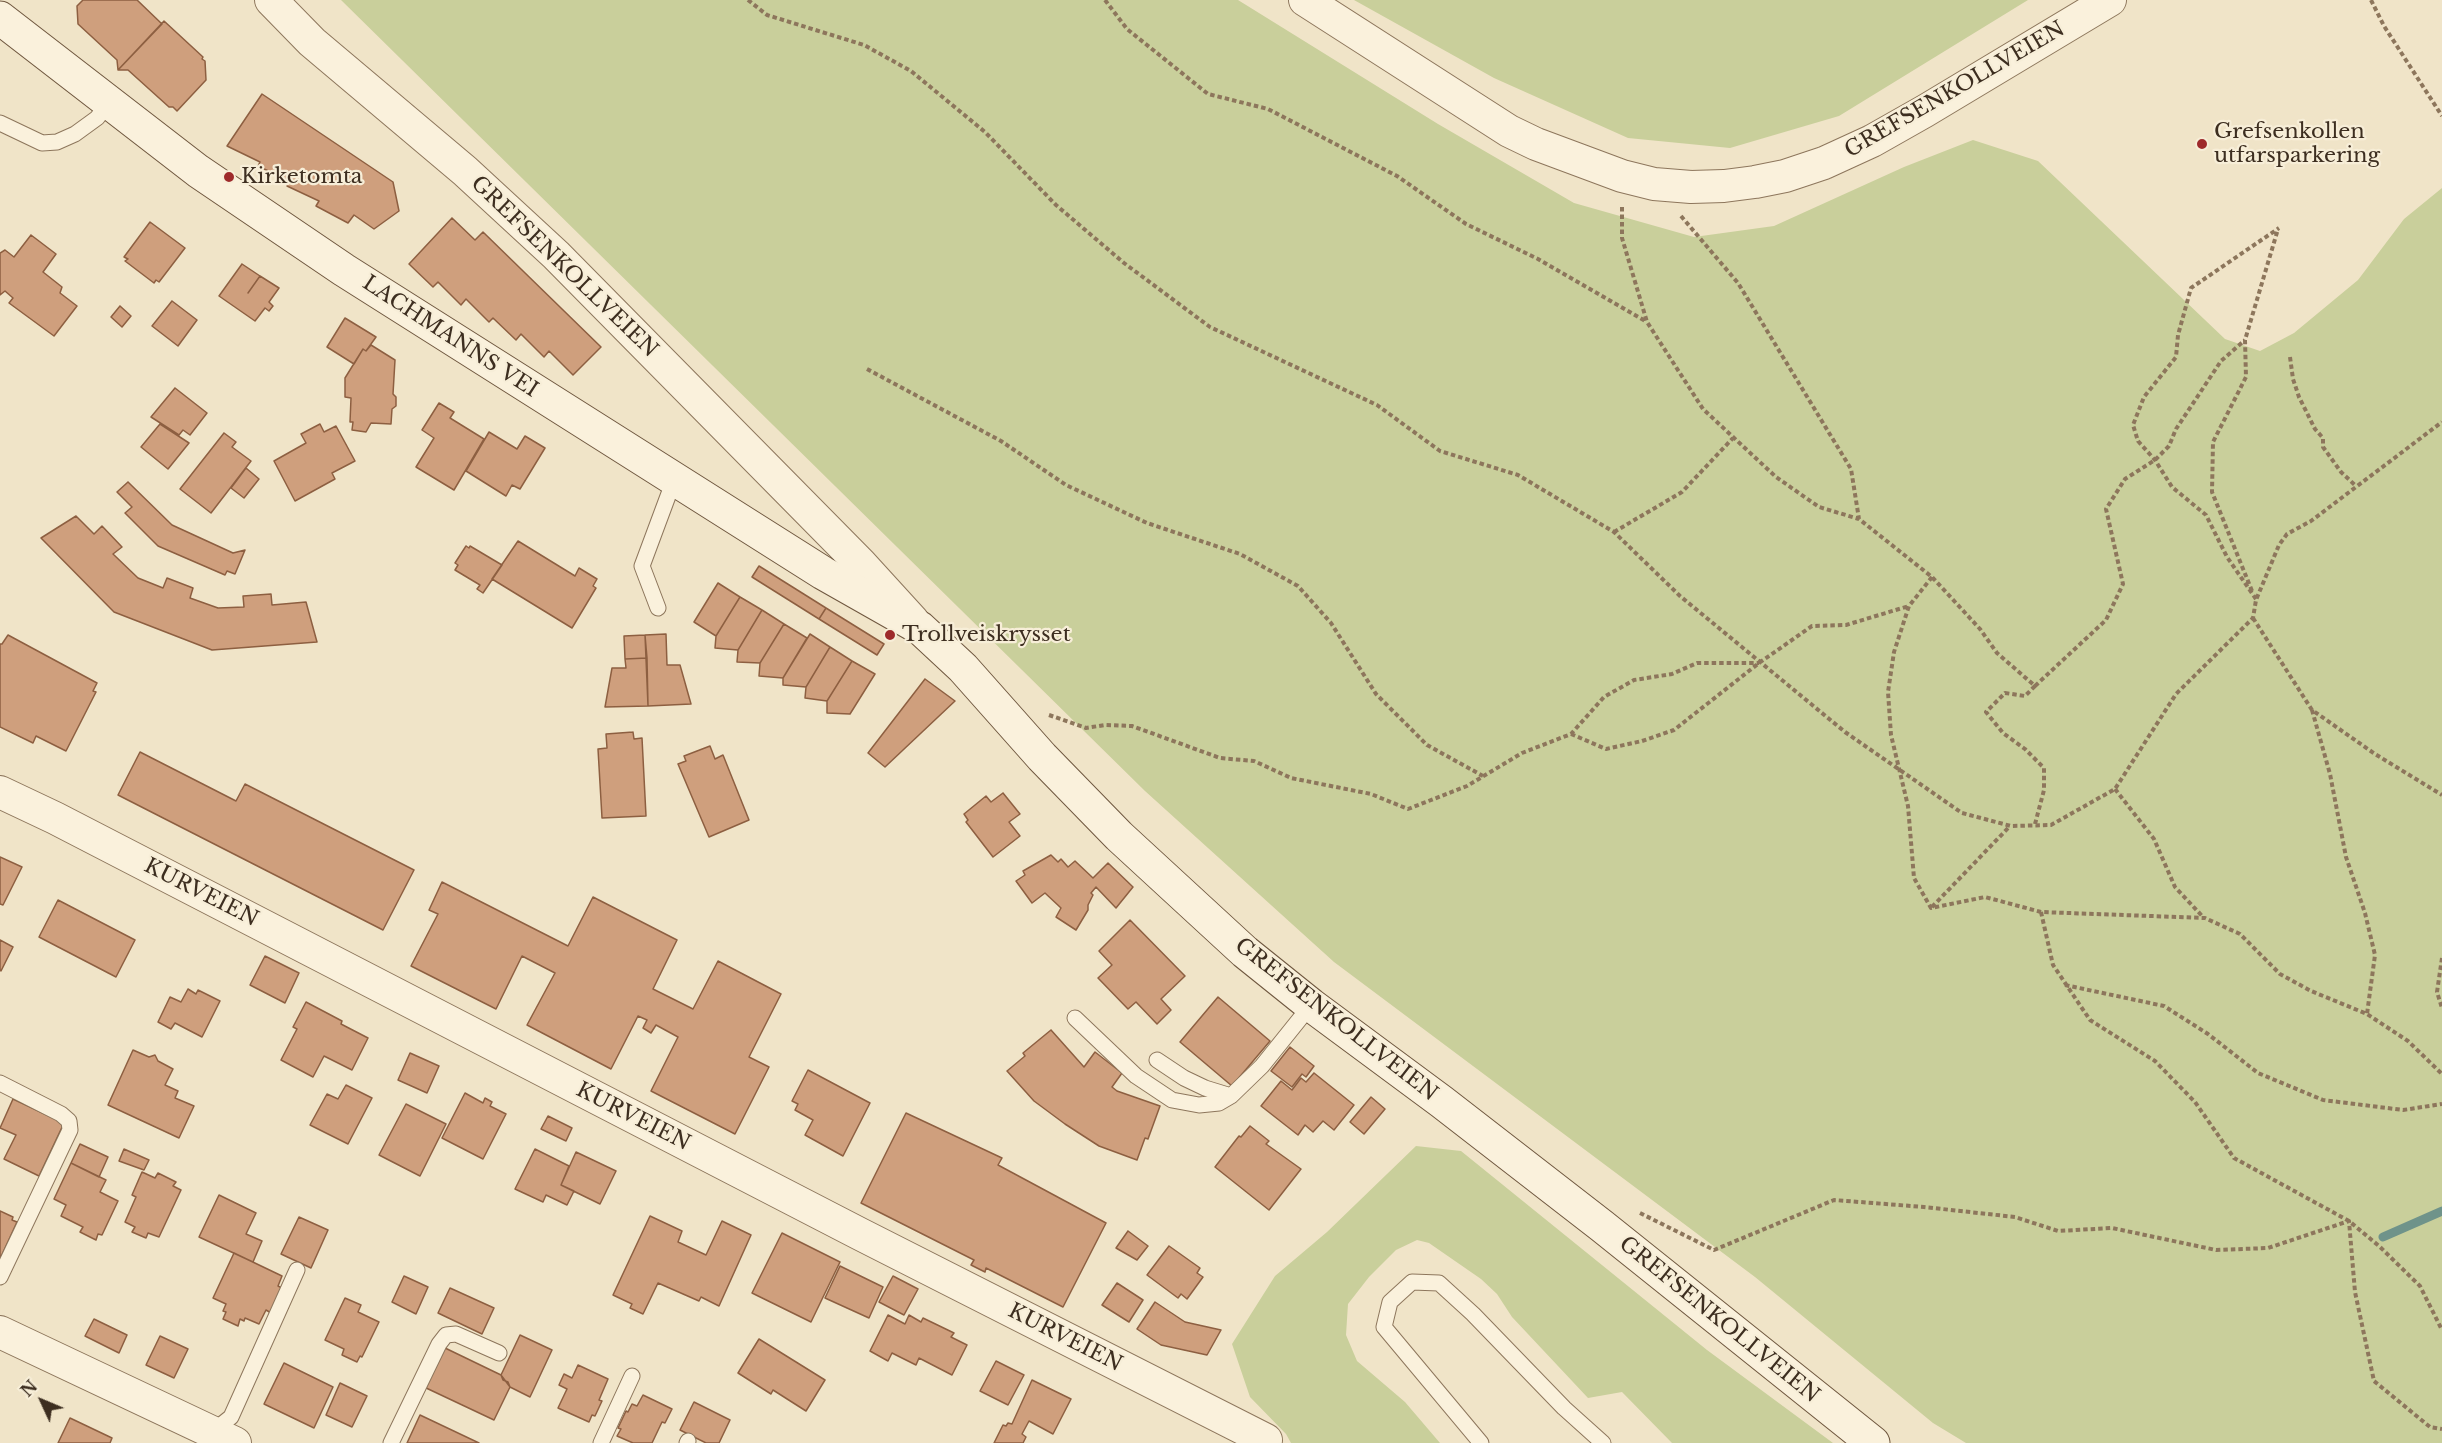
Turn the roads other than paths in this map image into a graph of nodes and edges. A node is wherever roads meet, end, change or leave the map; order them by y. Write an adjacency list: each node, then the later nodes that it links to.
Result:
1 (271, 0): 8 (street, GREFSENKOLLVEIEN)
2 (1305, 0): 3 (street, GREFSENKOLLVEIEN)
3 (2110, 0)
4 (0, 18): 5 (street, LACHMANNS VEI)
5 (108, 104): 6 (lane); 7 (street, LACHMANNS VEI)
6 (0, 123)
7 (674, 480): 9 (street, LACHMANNS VEI); 10 (lane)
8 (844, 547): 9 (street); 11 (street, GREFSENKOLLVEIEN)
9 (823, 573): 11 (street, LACHMANNS VEI)
10 (658, 608)
11 (920, 628): 13 (street, GREFSENKOLLVEIEN)
12 (0, 792): 24 (street, KURVEIEN)
13 (1311, 1005): 17 (lane); 29 (street, GREFSENKOLLVEIEN)
14 (1075, 1018): 17 (lane)
15 (1157, 1060): 17 (lane)
16 (0, 1083): 19 (lane)
17 (1231, 1096)
18 (297, 1270): 23 (lane)
19 (0, 1277)
20 (0, 1332): 23 (street)
21 (499, 1353): 25 (lane)
22 (632, 1376): 26 (lane)
23 (217, 1439)
24 (1266, 1442)
25 (391, 1443)
26 (601, 1443)
27 (1481, 1443): 28 (lane)
28 (1603, 1443)
29 (1873, 1443)

